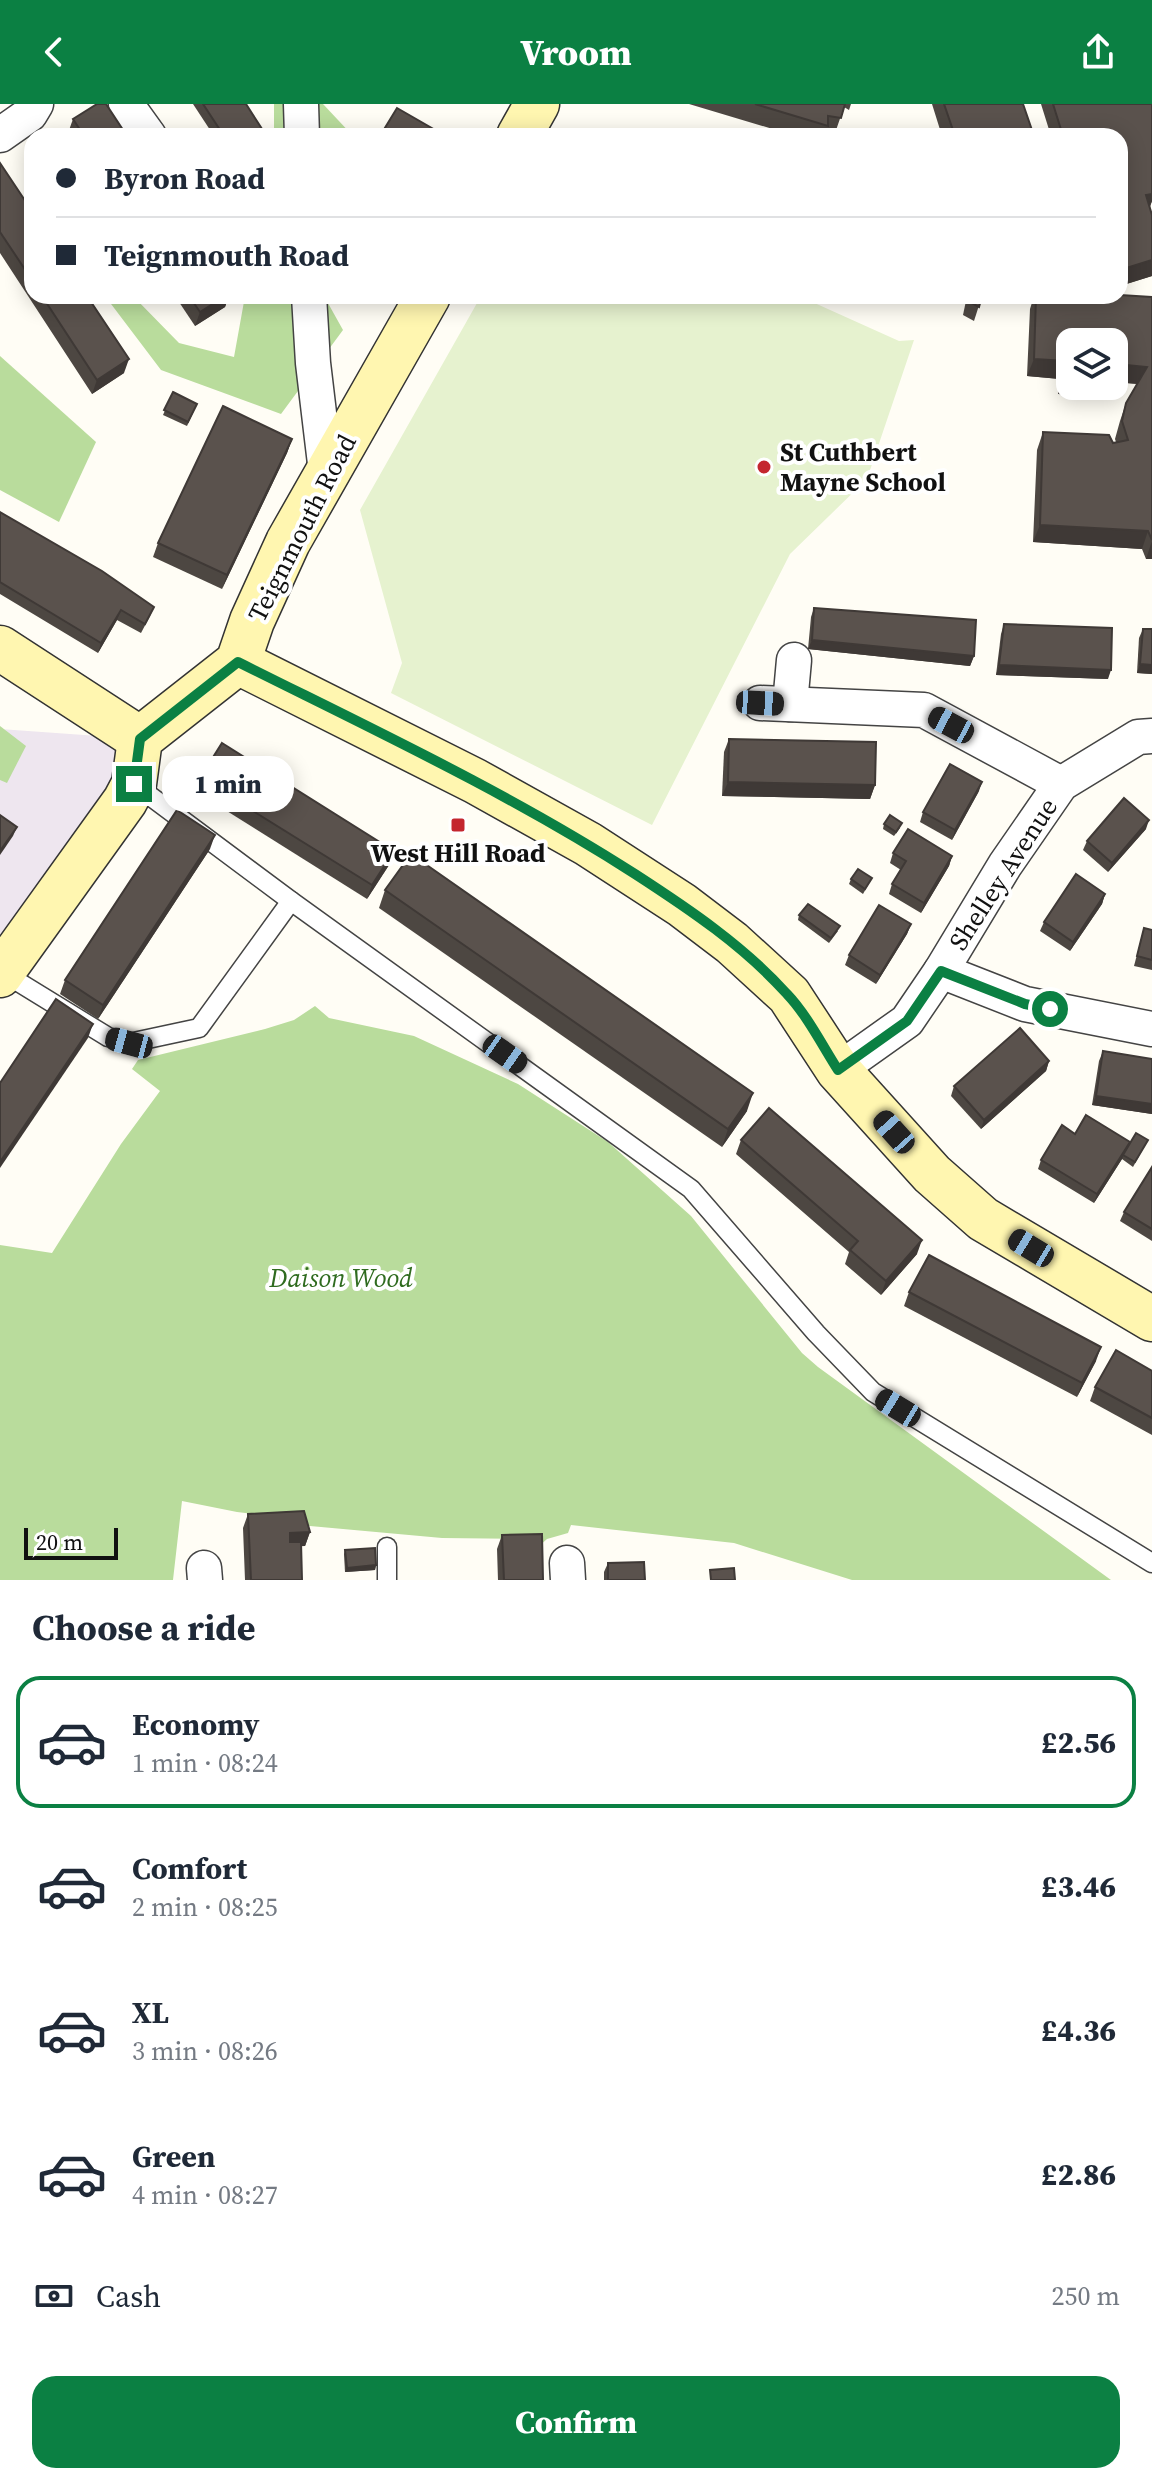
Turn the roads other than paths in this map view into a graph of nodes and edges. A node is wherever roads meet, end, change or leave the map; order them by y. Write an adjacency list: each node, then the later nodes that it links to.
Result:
1 (36, 104): 8 (street)
2 (126, 104): 5 (street)
3 (301, 104): 6 (street)
4 (537, 104): 7 (street)
5 (143, 128)
6 (302, 128)
7 (524, 128)
8 (0, 135)
9 (309, 304): 11 (street)
10 (423, 304): 11 (street, Teignmouth Road)
11 (326, 472): 14 (street, Teignmouth Road)
12 (0, 648): 16 (street)
13 (794, 660): 18 (street)
14 (238, 662): 16 (street); 23 (street)
15 (1152, 736): 18 (street, Shelley Avenue)
16 (140, 739): 17 (street)
17 (134, 784): 19 (lane); 21 (street)
18 (1061, 784): 20 (street, Shelley Avenue)
19 (291, 901): 21 (lane); 26 (lane)
20 (941, 971): 22 (street); 23 (street, Shelley Avenue)
21 (1, 974)
22 (1152, 1029)
23 (838, 1070): 24 (street)
24 (1152, 1319)
25 (387, 1547): 27 (lane)
26 (1152, 1563)
27 (387, 1580)

